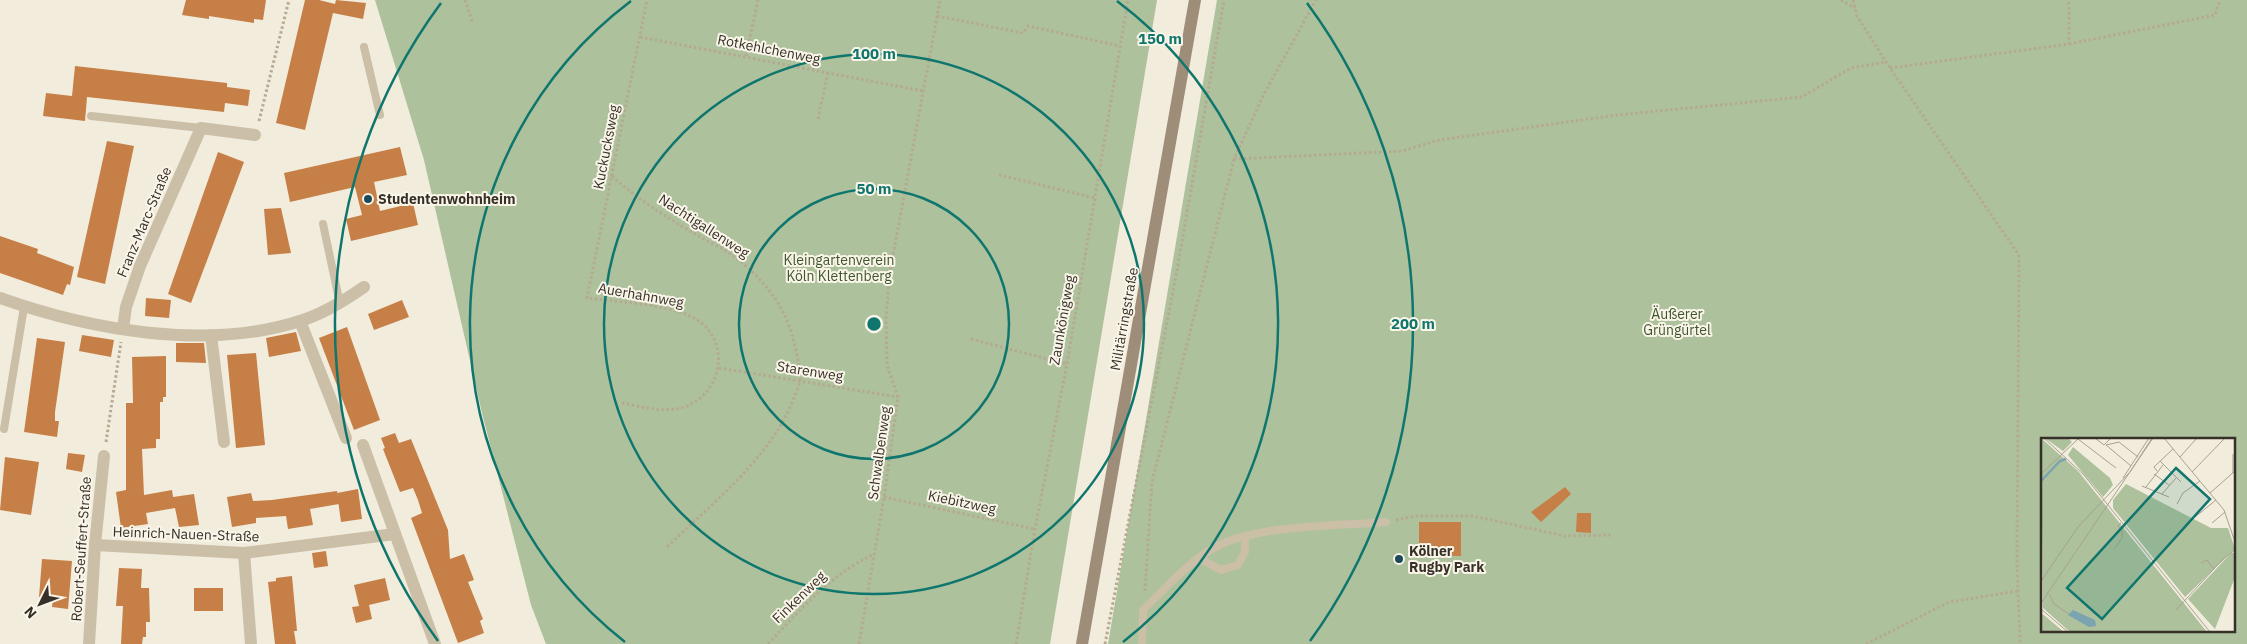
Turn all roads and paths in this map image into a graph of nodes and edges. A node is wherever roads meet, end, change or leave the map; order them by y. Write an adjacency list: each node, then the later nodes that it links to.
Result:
1 (289, 0): 30 (path)
2 (465, 0): 16 (path)
3 (647, 0): 17 (path, Kuckucksweg)
4 (758, 0): 21 (path)
5 (940, 0): 15 (path, Schwalbenweg)
6 (1128, 0): 19 (path, Zaunkönigweg)
7 (1195, 0): 74 (main road, Militärringstraße)
8 (1224, 0): 75 (path)
9 (1316, 0): 31 (path)
10 (1841, 0): 14 (path)
11 (1853, 0): 14 (path)
12 (2069, 0): 18 (path)
13 (2220, 0): 18 (path)
14 (1856, 9): 22 (path)
15 (937, 16): 19 (path); 25 (path, Schwalbenweg)
16 (473, 23)
17 (640, 37): 21 (path, Rotkehlchenweg); 33 (path, Kuckucksweg)
18 (2069, 44): 23 (path)
19 (1120, 46): 34 (path, Zaunkönigweg)
20 (364, 47): 26 (lane)
21 (746, 56): 24 (path, Rotkehlchenweg)
22 (1886, 62): 23 (path); 31 (path)
23 (1890, 68): 66 (path)
24 (828, 72): 25 (path, Rotkehlchenweg); 28 (path)
25 (923, 91): 48 (path, Schwalbenweg)
26 (380, 114)
27 (91, 116): 29 (lane)
28 (818, 119)
29 (200, 128): 30 (street); 42 (street, Franz-Marc-Straße)
30 (255, 135)
31 (1234, 159): 67 (path)
32 (999, 175): 34 (path)
33 (612, 176): 38 (path, Kuckucksweg); 47 (path, Nachtigallenweg)
34 (1095, 198): 45 (path, Zaunkönigweg)
35 (323, 224): 39 (lane)
36 (364, 287): 39 (street)
37 (0, 298): 40 (street)
38 (587, 298): 46 (path, Auerhahnweg)
39 (340, 304): 41 (street)
40 (24, 307): 42 (street); 50 (lane)
41 (300, 321): 43 (street); 51 (street)
42 (122, 329): 43 (street); 54 (path)
43 (211, 335): 52 (street)
44 (971, 339): 45 (path)
45 (1067, 364): 57 (path, Zaunkönigweg)
46 (719, 368): 47 (path, Starenweg); 49 (path)
47 (800, 381): 48 (path, Starenweg); 62 (path, Nachtigallenweg)
48 (898, 397): 55 (path, Schwalbenweg)
49 (622, 403)
50 (4, 429)
51 (346, 438)
52 (224, 442)
53 (363, 445): 58 (street)
54 (104, 456): 61 (street, Robert-Seuffert-Straße)
55 (884, 497): 57 (path, Kiebitzweg); 64 (path, Schwalbenweg)
56 (1386, 522): 59 (path); 60 (lane)
57 (1035, 529): 73 (path, Zaunkönigweg)
58 (395, 534): 63 (street, Heinrich-Nauen-Straße); 70 (street)
59 (1611, 535)
60 (1245, 537): 65 (lane); 65 (lane)
61 (94, 545): 63 (street, Heinrich-Nauen-Straße); 68 (street, Robert-Seuffert-Straße)
62 (666, 548)
63 (244, 553): 69 (street)
64 (874, 554): 71 (path, Finkenweg); 72 (path, Schwalbenweg)
65 (1198, 558): 67 (lane)
66 (2018, 591): 77 (path); 78 (path)
67 (1143, 610): 76 (lane)
68 (89, 644)
69 (252, 644)
70 (435, 644)
71 (768, 644)
72 (859, 644)
73 (1016, 644)
74 (1082, 644)
75 (1104, 644)
76 (1142, 644)
77 (1866, 644)
78 (2020, 644)

